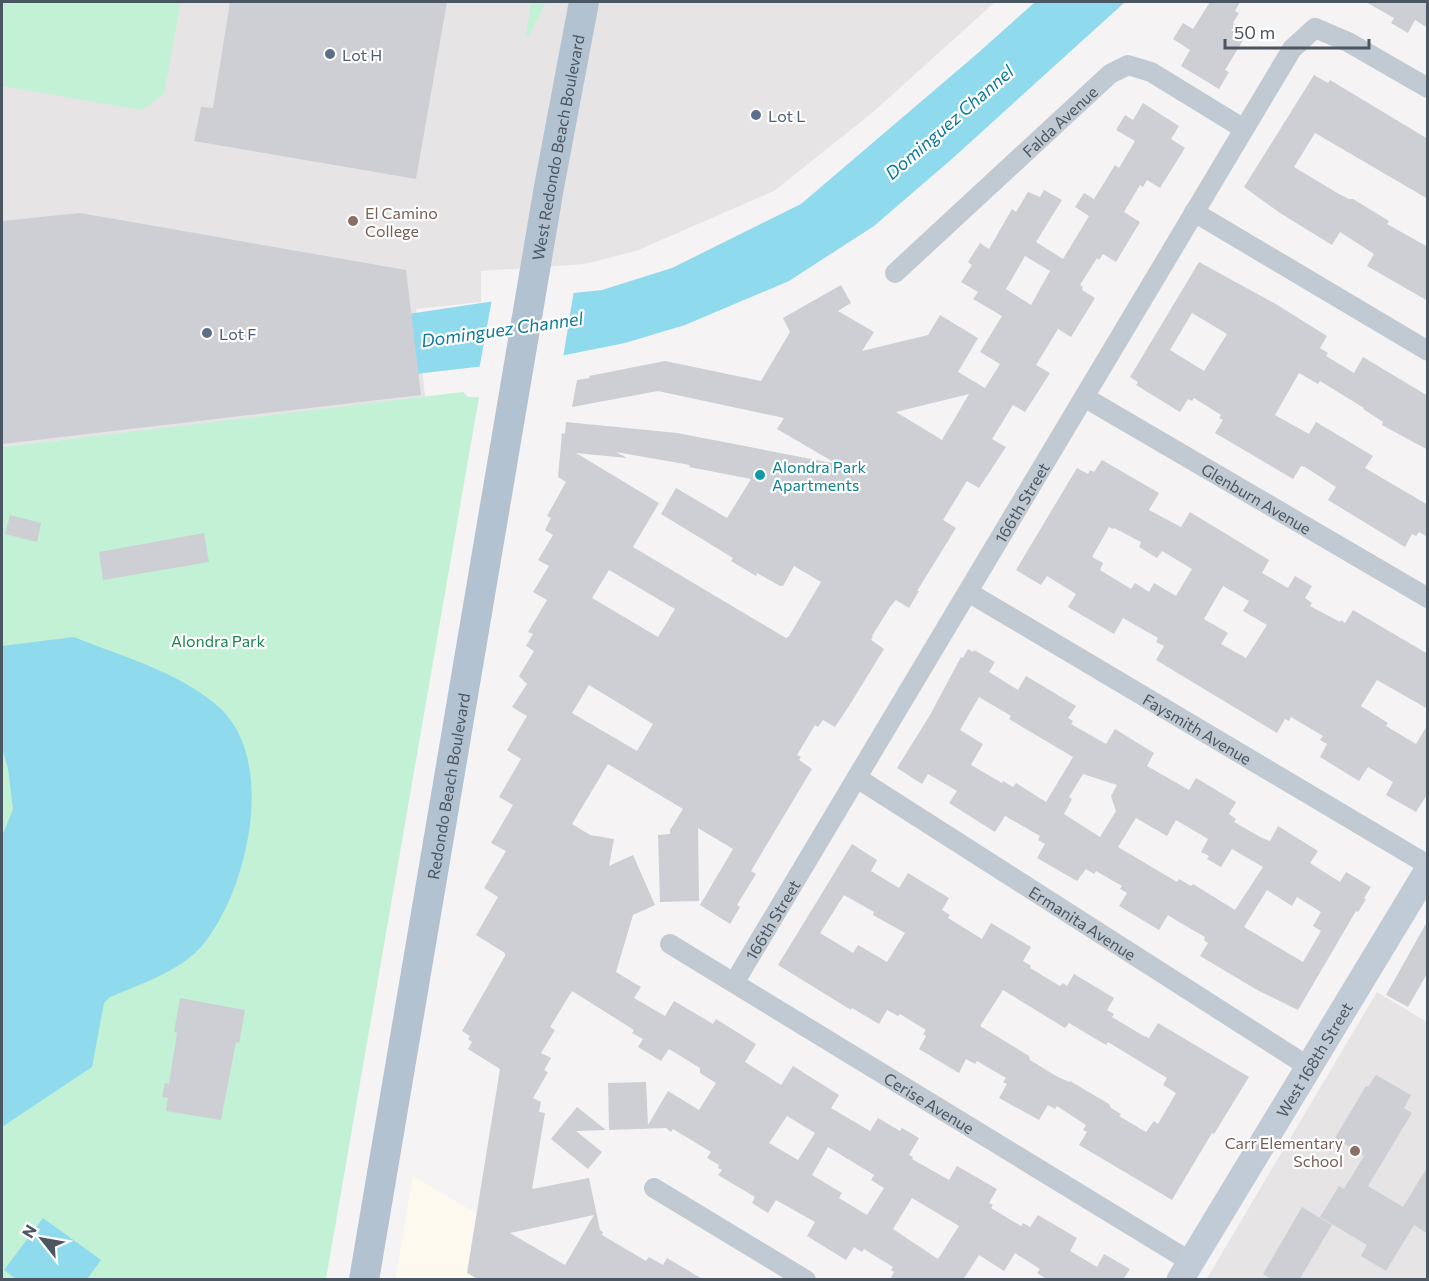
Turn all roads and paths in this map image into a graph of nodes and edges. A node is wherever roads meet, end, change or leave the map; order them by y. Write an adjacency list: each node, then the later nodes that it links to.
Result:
1 (584, 2): 6 (main road, West Redondo Beach Boulevard)
2 (1428, 88): 3 (street, 166th Street)
3 (1244, 129): 4 (street, 166th Street); 5 (street, Falda Avenue)
4 (1194, 212): 7 (street); 8 (street, 166th Street)
5 (896, 273)
6 (532, 293): 18 (main road, Redondo Beach Boulevard)
7 (1428, 351)
8 (1084, 396): 9 (street, 166th Street); 10 (street, Glenburn Avenue)
9 (968, 592): 11 (street, 166th Street); 12 (street, Faysmith Avenue)
10 (1428, 598)
11 (857, 778): 14 (street, 166th Street); 15 (street, Ermanita Avenue)
12 (1428, 868): 15 (street, West 168th Street)
13 (670, 944): 14 (street, Cerise Avenue)
14 (734, 983): 17 (street, Cerise Avenue)
15 (1309, 1067): 17 (street, West 168th Street)
16 (654, 1188): 19 (street)
17 (1186, 1271)
18 (364, 1280)
19 (806, 1280)

